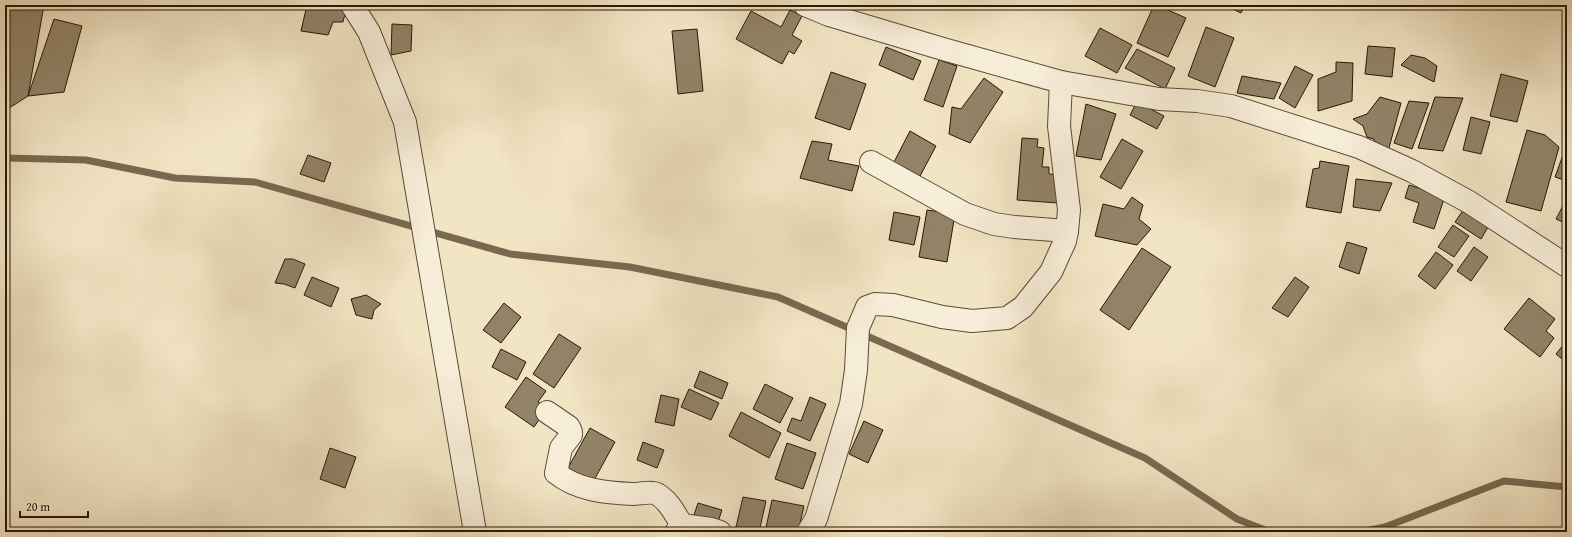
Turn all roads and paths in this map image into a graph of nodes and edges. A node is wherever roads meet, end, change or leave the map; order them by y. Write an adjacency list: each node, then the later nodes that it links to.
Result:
1 (352, 5): 9 (street)
2 (805, 5): 3 (street)
3 (1061, 82): 5 (street); 6 (street)
4 (871, 162): 5 (street)
5 (1067, 231): 11 (street)
6 (1567, 266)
7 (547, 412): 8 (street)
8 (679, 529): 10 (street)
9 (475, 532)
10 (720, 532)
11 (808, 532)

